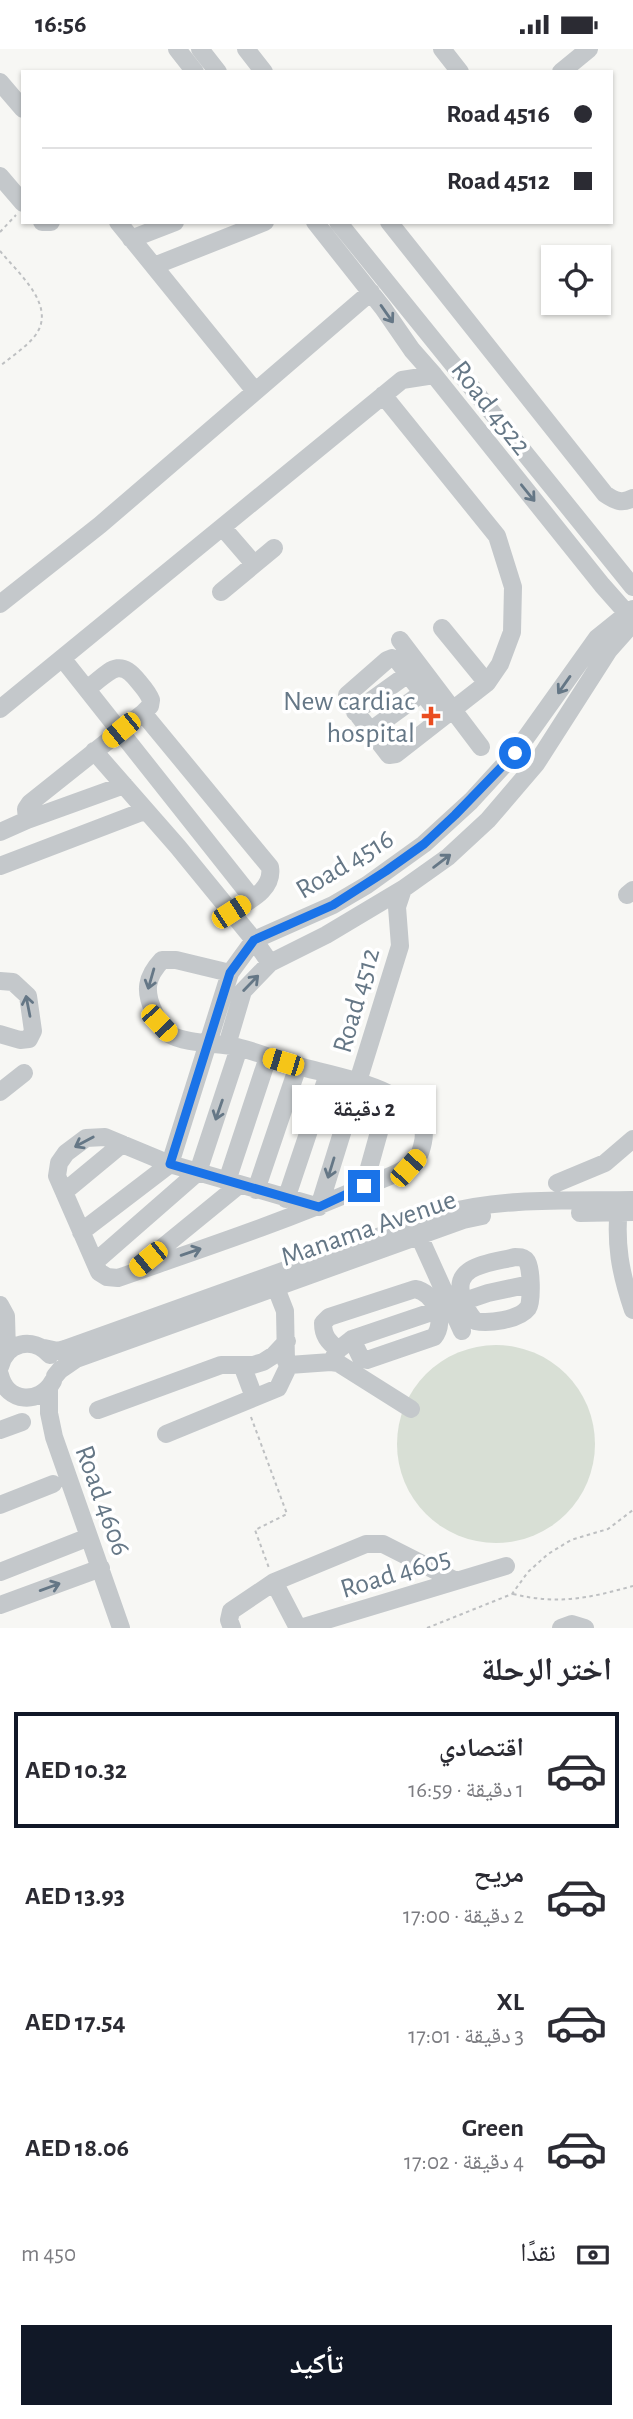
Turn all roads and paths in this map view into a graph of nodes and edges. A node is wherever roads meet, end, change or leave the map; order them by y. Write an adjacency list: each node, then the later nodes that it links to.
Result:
1 (177, 49): 6 (street)
2 (200, 49): 7 (street)
3 (246, 49): 8 (street)
4 (442, 49): 9 (street)
5 (589, 49): 10 (street)
6 (193, 70)
7 (216, 70)
8 (262, 70)
9 (458, 70)
10 (563, 70)
11 (0, 82): 12 (street)
12 (21, 107)
13 (0, 176): 14 (street)
14 (21, 202)
15 (21, 207): 22 (path)
16 (120, 224): 23 (street)
17 (170, 224): 23 (street)
18 (260, 224): 25 (street)
19 (317, 224): 26 (street, Road 4522)
20 (340, 224): 38 (street, Road 4522)
21 (391, 224): 33 (street)
22 (0, 232)
23 (131, 239): 25 (street)
24 (0, 251): 28 (path)
25 (154, 267): 31 (street)
26 (371, 292): 27 (street, Road 4522, one-way to 27); 31 (street)
27 (412, 350): 29 (street, Road 4522); 30 (street)
28 (0, 366)
29 (435, 375): 30 (street); 37 (street, Road 4522, one-way to 37)
30 (402, 380): 32 (street)
31 (255, 391): 40 (street)
32 (383, 395): 34 (street); 46 (street)
33 (633, 498)
34 (223, 528): 36 (street); 45 (street)
35 (274, 548): 36 (street)
36 (254, 564): 39 (street)
37 (602, 585): 41 (street, Road 4522); 43 (street)
38 (633, 587)
39 (221, 591)
40 (0, 604)
41 (631, 616): 43 (street, Road 4516)
42 (442, 628): 46 (street)
43 (618, 637): 63 (street, Road 4516, one-way to 43); 68 (street, Road 4516, one-way to 68)
44 (400, 641): 51 (street)
45 (62, 658): 47 (street); 49 (street)
46 (487, 683): 51 (street)
47 (87, 689): 50 (street); 52 (street)
48 (422, 693): 51 (street); 53 (street); 53 (street)
49 (0, 709)
50 (143, 713): 52 (street); 57 (street)
51 (447, 713): 53 (street); 54 (street)
52 (121, 730): 55 (street); 60 (street)
53 (370, 731)
54 (481, 747)
55 (94, 751): 56 (street); 59 (street)
56 (124, 785): 58 (street); 59 (street)
57 (219, 804): 60 (street); 64 (street)
58 (144, 811): 62 (street); 65 (street)
59 (27, 820): 61 (street)
60 (193, 825): 64 (street)
61 (0, 832)
62 (0, 866)
63 (404, 889): 66 (street, Road 4516); 67 (street, Road 4512)
64 (252, 898): 65 (street)
65 (231, 912): 68 (street)
66 (362, 913): 67 (street); 69 (street, Road 4516)
67 (397, 928): 75 (street, Road 4512)
68 (254, 940): 69 (street); 70 (street)
69 (270, 963): 74 (street, Road 4516, one-way to 69)
70 (230, 973): 73 (street); 73 (street, one-way to 73)
71 (0, 981): 72 (street, one-way to 71)
72 (0, 1034)
73 (209, 1043): 74 (street); 86 (street)
74 (233, 1047): 76 (street); 87 (street, Road 4516, one-way to 87)
75 (368, 1051): 80 (street, Road 4512); 82 (street)
76 (268, 1057): 77 (street); 89 (street)
77 (298, 1066): 79 (street); 89 (street)
78 (24, 1073): 81 (street)
79 (328, 1074): 80 (street); 92 (street)
80 (358, 1082): 82 (street, Road 4512); 94 (street, one-way to 94)
81 (0, 1091)
82 (391, 1095): 90 (street, Road 4512)
83 (381, 1125): 90 (street)
84 (633, 1139): 88 (street)
85 (122, 1144): 86 (street); 91 (street); 91 (street, one-way to 91)
86 (170, 1164): 87 (street); 96 (street)
87 (198, 1173): 89 (street); 97 (street)
88 (557, 1183)
89 (241, 1185): 92 (street); 98 (street)
90 (364, 1186): 94 (street, Road 4512)
91 (64, 1192): 96 (street)
92 (286, 1199): 94 (street)
93 (626, 1206): 95 (street, Manama Avenue); 103 (street)
94 (319, 1207): 98 (street, Road 4512, one-way to 94)
95 (416, 1230): 100 (street, Manama Avenue); 101 (street); 106 (street, Manama Avenue)
96 (81, 1232): 97 (street)
97 (95, 1262): 98 (street)
98 (130, 1274)
99 (530, 1284): 101 (street); 101 (street); 101 (street)
100 (275, 1287): 105 (street); 112 (street, Manama Avenue)
101 (450, 1306): 104 (street); 107 (street); 107 (street); 107 (street)
102 (2, 1309): 106 (street); 108 (street)
103 (633, 1310)
104 (462, 1331)
105 (286, 1341): 109 (street); 110 (street)
106 (39, 1346): 108 (street, Manama Avenue); 112 (street, Road 4606)
107 (340, 1350): 110 (street); 115 (street)
108 (2, 1362)
109 (242, 1365): 114 (street); 116 (street)
110 (289, 1365): 114 (street)
111 (0, 1375): 113 (street)
112 (52, 1382): 113 (street, Manama Avenue); 120 (street, Road 4606)
113 (10, 1395): 120 (street)
114 (249, 1399): 119 (street); 129 (path)
115 (411, 1409)
116 (99, 1410)
117 (22, 1422): 118 (street)
118 (0, 1430)
119 (166, 1434)
120 (54, 1437): 124 (street, Road 4606)
121 (53, 1485): 122 (street)
122 (0, 1505)
123 (633, 1510): 131 (path)
124 (89, 1537): 126 (street, Road 4606); 127 (street)
125 (506, 1566): 128 (street, Road 4605)
126 (101, 1568): 132 (street, one-way to 126); 133 (street, Road 4606)
127 (0, 1572)
128 (456, 1581): 129 (street); 135 (street, Road 4605)
129 (274, 1583): 134 (street); 135 (street)
130 (633, 1586): 131 (path)
131 (512, 1594): 136 (path)
132 (0, 1605)
133 (118, 1627)
134 (232, 1628)
135 (299, 1628)
136 (427, 1628)
137 (561, 1628): 138 (street)
138 (585, 1628)

